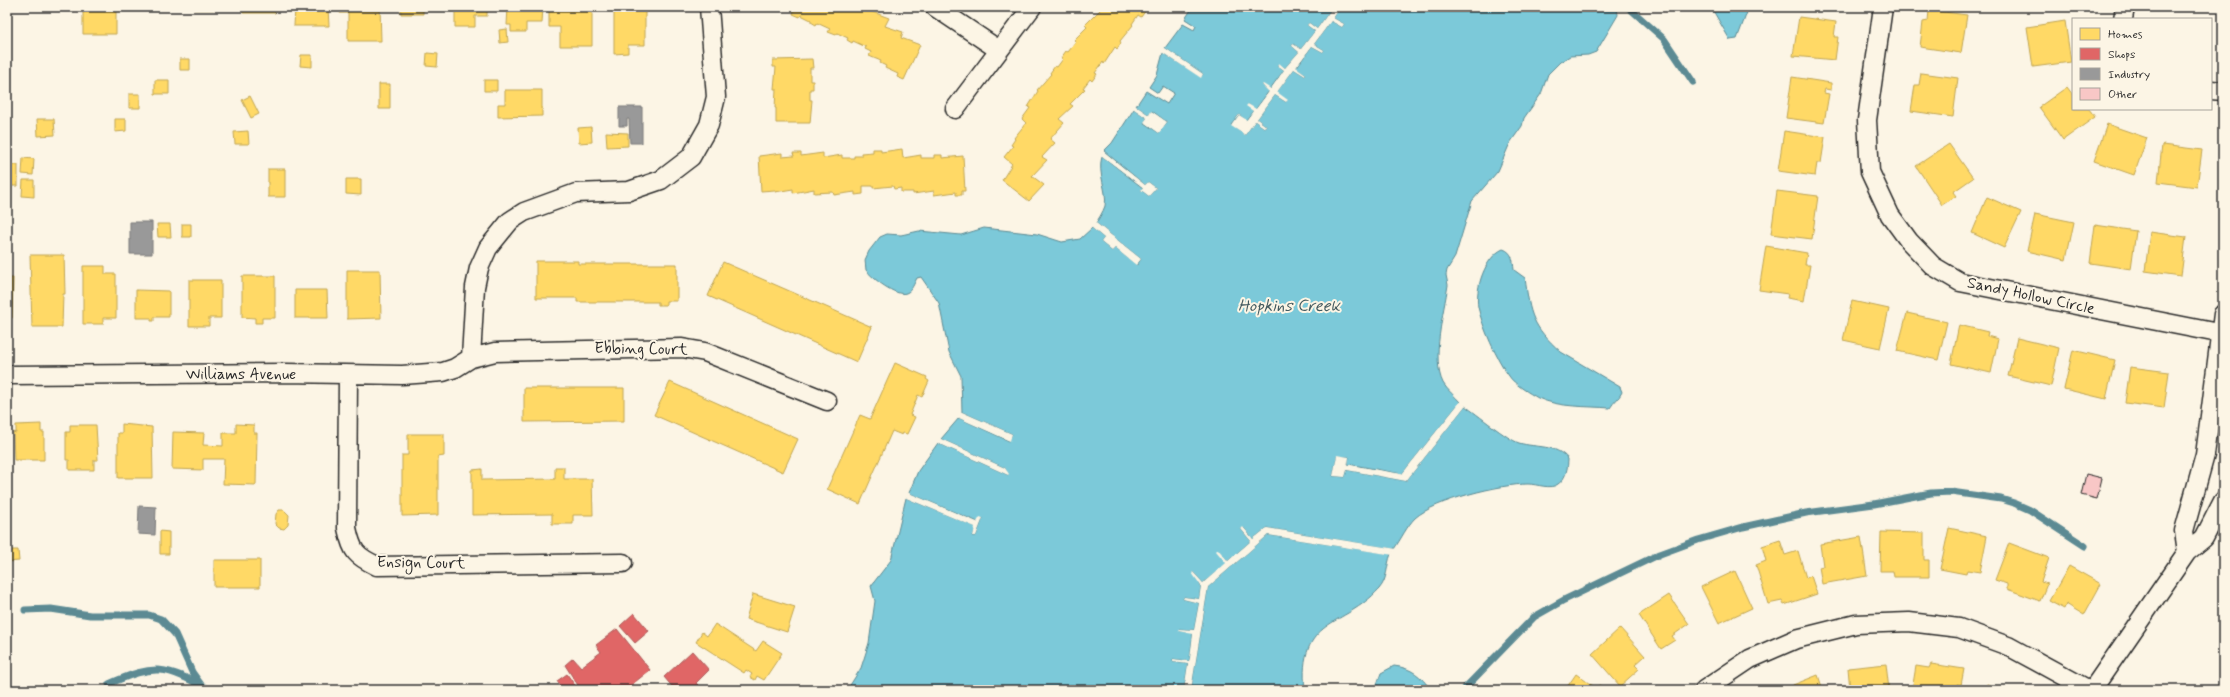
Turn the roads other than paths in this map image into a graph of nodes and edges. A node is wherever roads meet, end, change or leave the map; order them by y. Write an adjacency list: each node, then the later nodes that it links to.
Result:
1 (709, 7): 13 (street)
2 (1032, 7): 7 (street)
3 (1884, 7): 12 (street, Sandy Hollow Circle)
4 (2125, 7): 6 (street)
5 (943, 9): 7 (street)
6 (2123, 18)
7 (999, 50): 10 (street)
8 (2212, 90): 9 (street)
9 (2223, 91)
10 (956, 109)
11 (2223, 314): 12 (street)
12 (2221, 334): 18 (street)
13 (471, 358): 14 (street, Williams Avenue); 16 (street, Ebbing Court)
14 (348, 374): 15 (street, Williams Avenue); 19 (street, Ensign Court)
15 (7, 375)
16 (827, 401)
17 (2223, 501): 18 (street)
18 (2187, 552): 21 (street)
19 (623, 563)
20 (1704, 690): 21 (street)
21 (2090, 690)

